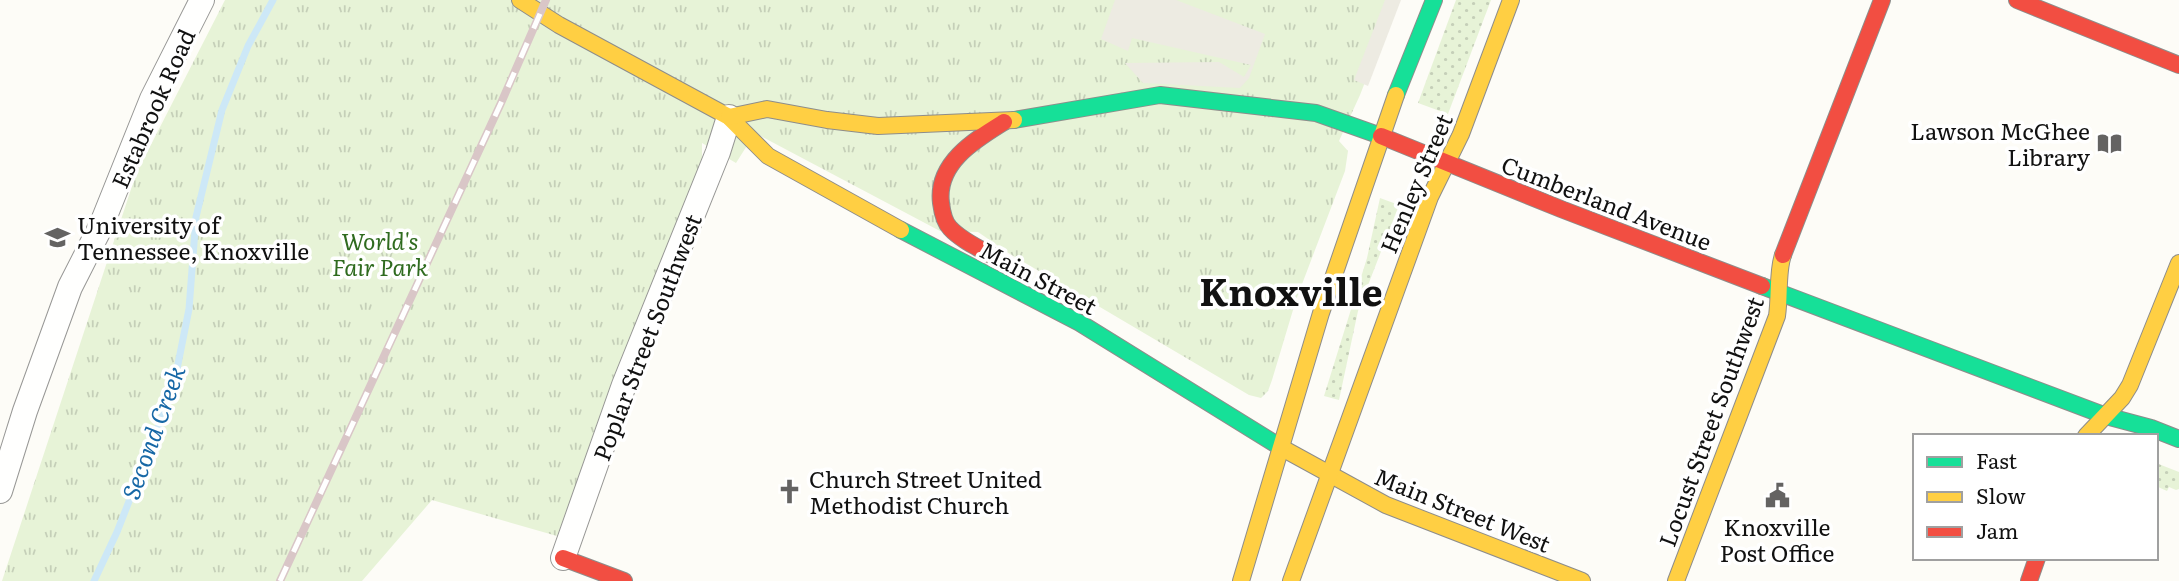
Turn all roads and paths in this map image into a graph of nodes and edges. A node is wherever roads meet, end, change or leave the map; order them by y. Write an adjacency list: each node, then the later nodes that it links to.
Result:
1 (202, 0): 22 (street, Estabrook Road)
2 (520, 0): 8 (main road)
3 (1434, 0): 10 (main road, Henley Street)
4 (1511, 0): 11 (main road, Henley Street)
5 (1882, 0): 15 (main road, Locust Street Southwest)
6 (2017, 0): 7 (main road)
7 (2179, 65)
8 (729, 117): 9 (main road, Cumberland Avenue); 16 (main road, Main Street); 23 (street, Poplar Street Southwest)
9 (1004, 122): 10 (main road, Cumberland Avenue); 13 (main road, Cumberland Avenue)
10 (1381, 136): 11 (main road, Cumberland Avenue); 20 (main road, Henley Street)
11 (1447, 164): 15 (main road, Cumberland Avenue); 21 (main road, Henley Street)
12 (2179, 263): 17 (main road)
13 (1008, 264)
14 (1038, 283): 16 (main road)
15 (1780, 293): 17 (main road, Cumberland Avenue); 29 (main road, Locust Street Southwest)
16 (1080, 323): 20 (main road, Main Street)
17 (2106, 416): 18 (main road); 19 (main road, Cumberland Avenue)
18 (2088, 434)
19 (2179, 439)
20 (1282, 448): 21 (main road, Main Street); 26 (main road, Henley Street)
21 (1329, 475): 27 (main road, Henley Street); 28 (main road, Main Street West)
22 (0, 491)
23 (563, 558): 25 (main road)
24 (2036, 560): 30 (main road)
25 (624, 581)
26 (1241, 581)
27 (1291, 581)
28 (1582, 581)
29 (1676, 581)
30 (2029, 581)

